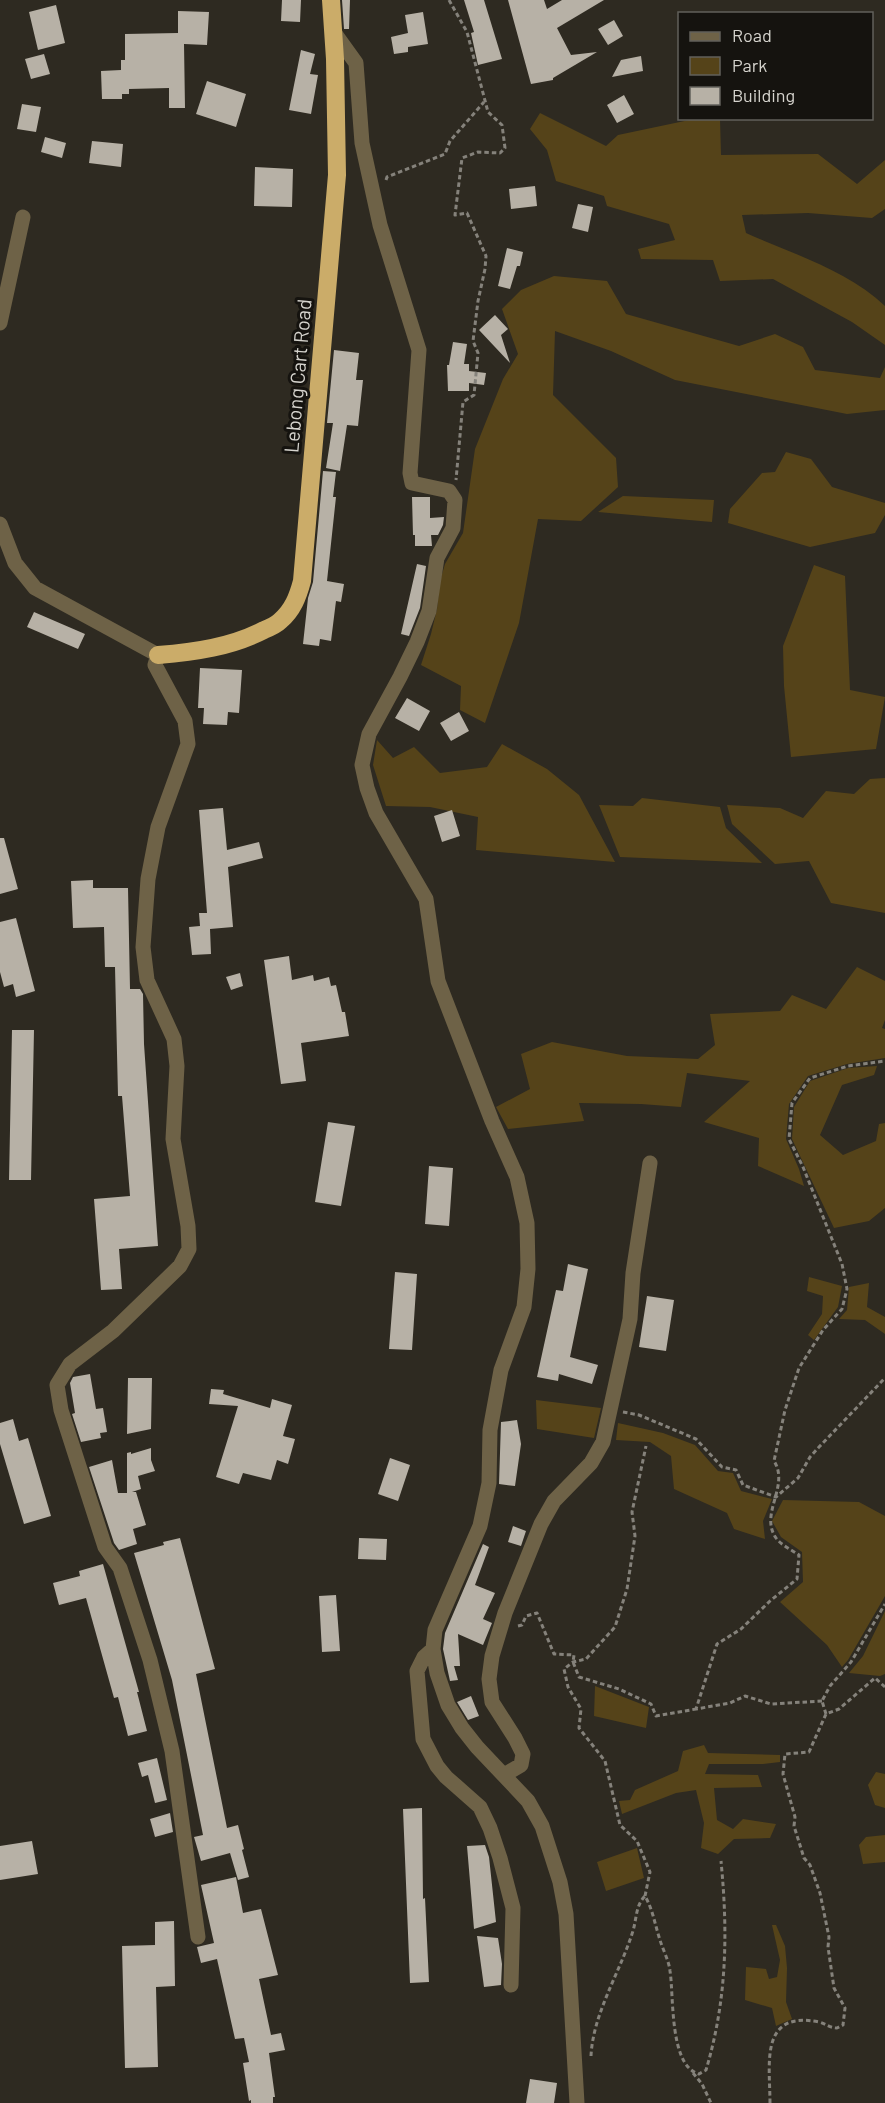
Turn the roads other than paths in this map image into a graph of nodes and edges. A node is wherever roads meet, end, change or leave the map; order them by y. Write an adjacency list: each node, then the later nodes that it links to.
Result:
1 (331, 0): 2 (highway, Lebong Cart Road)
2 (333, 32): 6 (highway, Lebong Cart Road); 8 (street)
3 (23, 217): 4 (street)
4 (0, 323)
5 (0, 524): 6 (street)
6 (158, 655): 10 (street)
7 (650, 1163): 9 (street)
8 (433, 1649): 9 (street); 11 (street)
9 (504, 1775): 12 (street)
10 (198, 1937)
11 (511, 1985)
12 (577, 2103)

